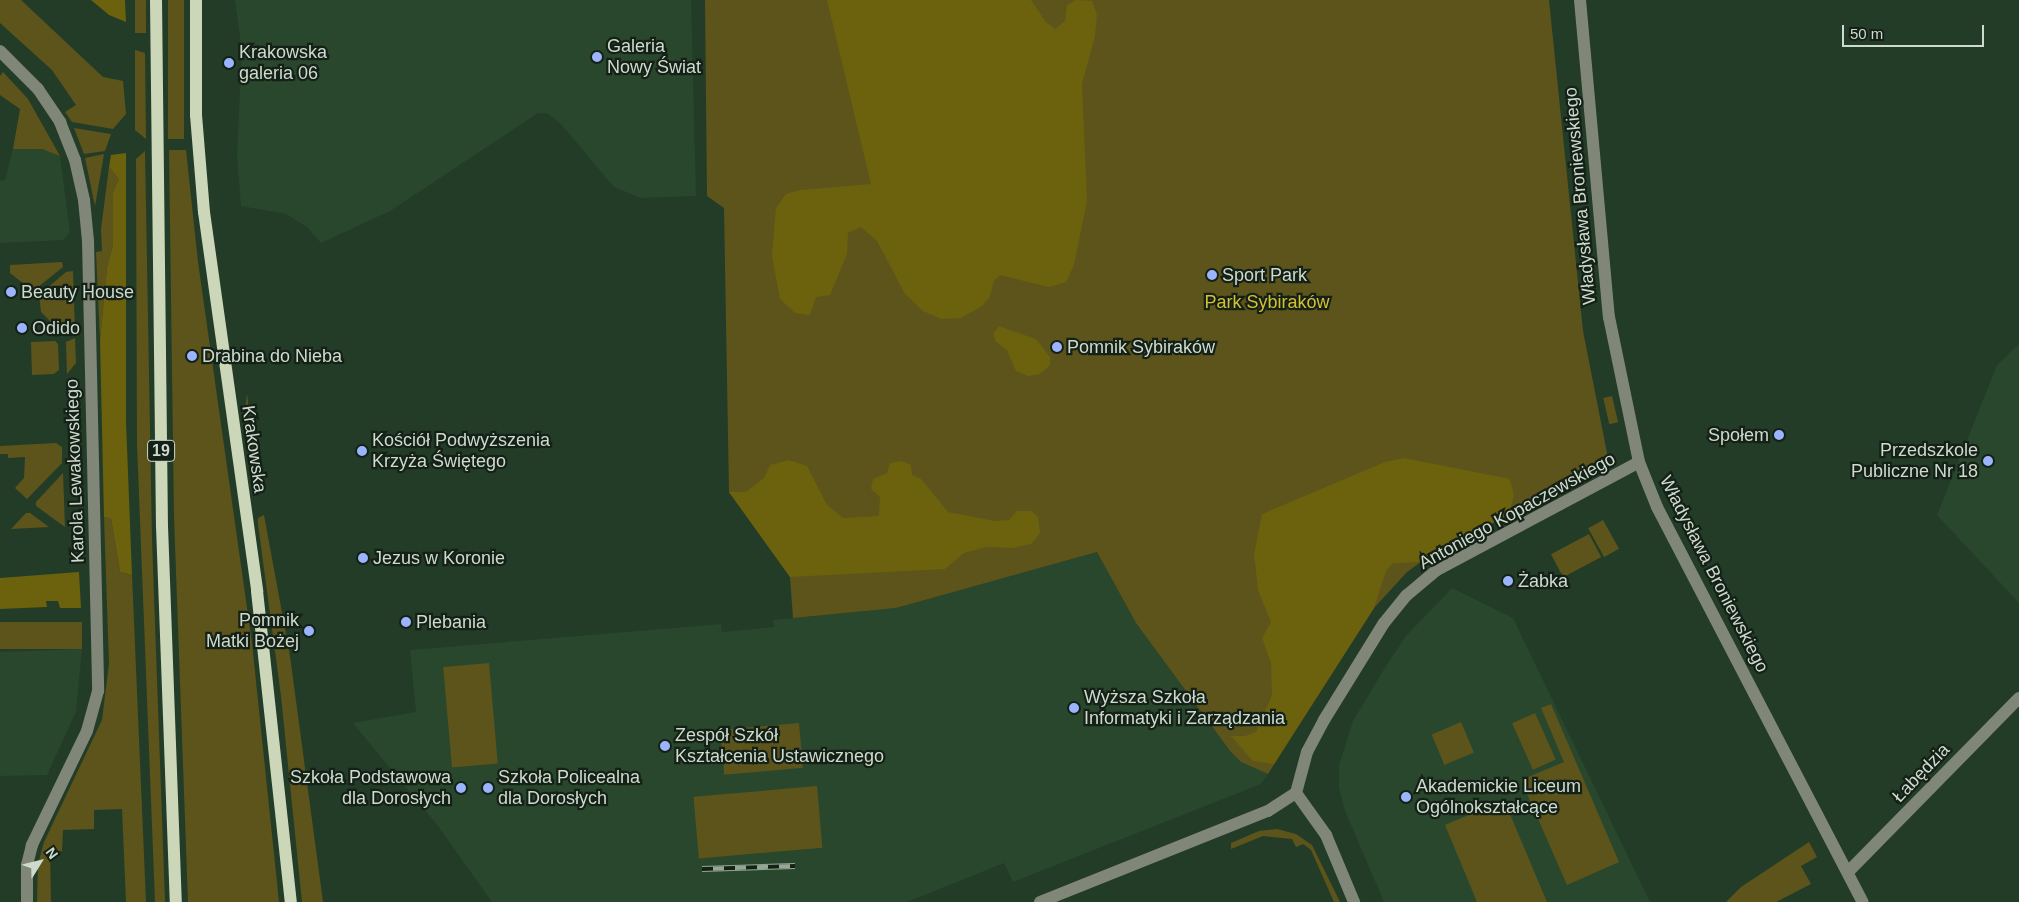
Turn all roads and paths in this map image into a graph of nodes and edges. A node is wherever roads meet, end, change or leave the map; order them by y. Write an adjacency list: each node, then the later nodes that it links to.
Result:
1 (156, 0): 10 (main road, 19)
2 (196, 0): 11 (main road, Krakowska)
3 (1580, 0): 5 (street, Władysława Broniewskiego)
4 (0, 51): 9 (street, Karola Lewakowskiego)
5 (1639, 462): 7 (street, Antoniego Kopaczewskiego); 8 (street, Władysława Broniewskiego)
6 (2019, 698): 8 (street, Łabędzia)
7 (1296, 793): 12 (street); 13 (street)
8 (1848, 872): 14 (street, Władysława Broniewskiego)
9 (27, 902)
10 (176, 902)
11 (291, 902)
12 (1040, 902)
13 (1354, 902)
14 (1863, 902)

